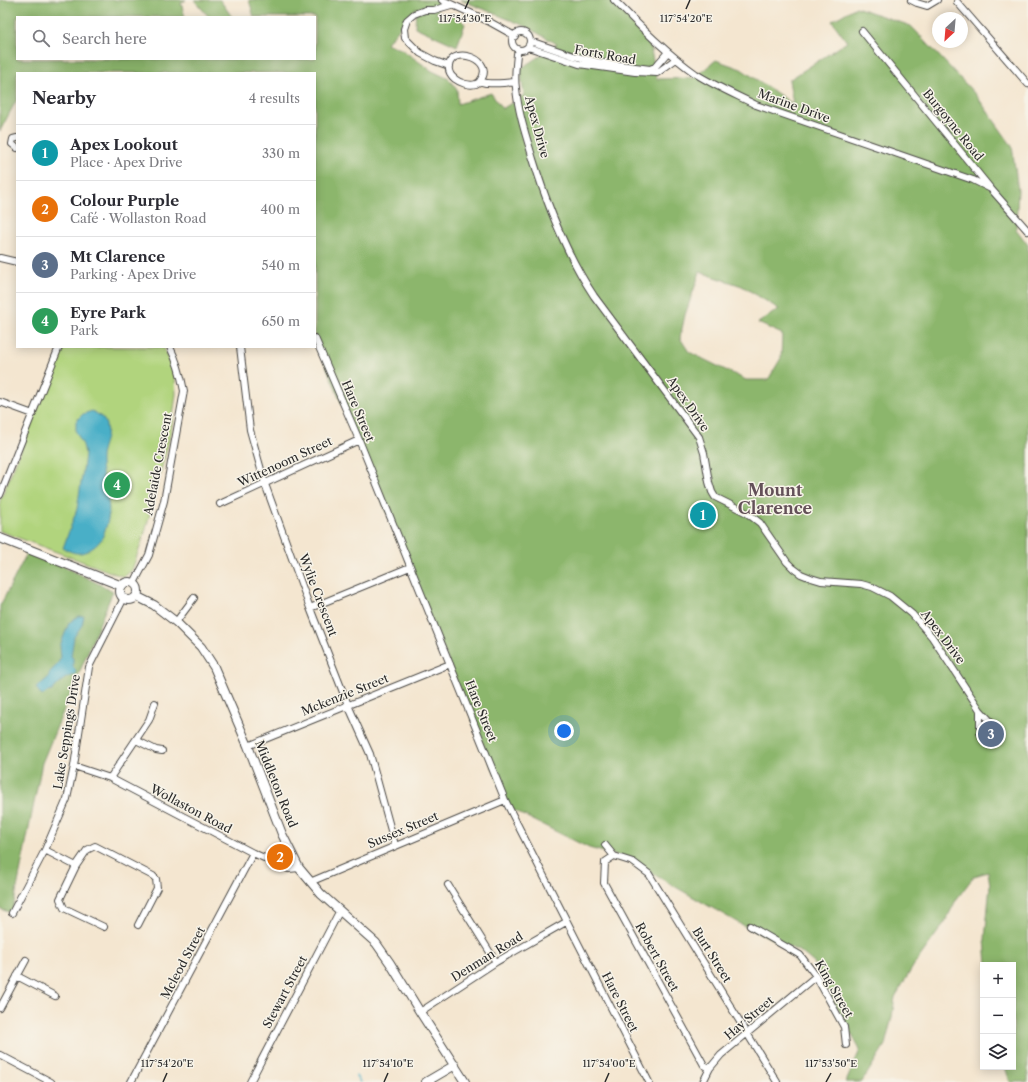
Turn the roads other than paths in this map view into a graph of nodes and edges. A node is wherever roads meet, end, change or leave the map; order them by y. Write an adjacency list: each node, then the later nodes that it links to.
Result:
1 (442, 0): 6 (street)
2 (614, 0): 11 (street, Marine Drive)
3 (911, 0): 4 (street)
4 (937, 0)
5 (957, 2): 16 (street)
6 (451, 5): 8 (street); 13 (street)
7 (862, 31): 19 (street, Burgoyne Road)
8 (514, 36): 9 (street); 10 (street)
9 (529, 44): 10 (street); 11 (street, Forts Road); 12 (street, Forts Road)
10 (518, 50): 15 (street, Apex Drive)
11 (668, 52): 12 (street, Marine Drive)
12 (676, 59): 19 (street, Marine Drive)
13 (449, 66): 14 (street); 14 (street)
14 (480, 82): 15 (street)
15 (515, 82): 45 (street, Apex Drive)
16 (1028, 84)
17 (15, 138): 18 (street)
18 (16, 147)
19 (991, 190): 20 (street, Burgoyne Road)
20 (1028, 231)
21 (0, 258): 22 (street)
22 (16, 262)
23 (316, 340): 29 (street, Hare Street)
24 (59, 348): 28 (street)
25 (170, 348): 35 (street, Adelaide Crescent)
26 (240, 348): 30 (street, Wylie Crescent)
27 (0, 402): 28 (street)
28 (33, 414): 31 (street)
29 (359, 440): 30 (street, Wittenoom Street); 34 (street, Hare Street)
30 (265, 484): 32 (street, Wittenoom Street); 40 (street, Wylie Crescent)
31 (0, 495)
32 (220, 504)
33 (0, 538): 36 (main road)
34 (410, 567): 40 (street); 42 (street, Hare Street)
35 (134, 584): 36 (main road); 37 (main road)
36 (122, 586): 38 (main road)
37 (136, 596): 38 (main road); 41 (main road, Middleton Road)
38 (124, 598): 49 (street, Lake Seppings Drive)
39 (194, 598): 41 (street)
40 (310, 608): 44 (street, Wylie Crescent)
41 (176, 622): 47 (main road, Middleton Road)
42 (450, 664): 44 (street, Mckenzie Street); 51 (street, Hare Street)
43 (155, 703): 46 (street)
44 (348, 705): 47 (street, Mckenzie Street); 52 (street, Wylie Crescent)
45 (980, 710): 45 (street, Apex Drive)
46 (136, 740): 48 (street); 50 (street)
47 (248, 746): 58 (main road, Middleton Road)
48 (162, 751)
49 (74, 766): 50 (street, Wollaston Road); 54 (street, Lake Seppings Drive)
50 (110, 778): 55 (street, Wollaston Road)
51 (505, 800): 52 (street, Sussex Street); 63 (street, Hare Street)
52 (395, 845): 59 (street, Sussex Street)
53 (604, 845): 56 (street)
54 (45, 850): 57 (street); 62 (street, Lake Seppings Drive)
55 (253, 853): 58 (street, Wollaston Road); 80 (street, Mcleod Street)
56 (614, 856): 74 (street, Burt Street); 78 (street, Robert Street)
57 (76, 866): 64 (street); 66 (street)
58 (299, 868): 59 (main road, Middleton Road)
59 (310, 882): 61 (main road, Middleton Road)
60 (448, 885): 68 (street)
61 (339, 912): 73 (main road, Middleton Road); 81 (street, Stewart Street)
62 (12, 913)
63 (566, 922): 68 (street, Denman Road); 84 (street, Hare Street)
64 (138, 924)
65 (750, 926): 70 (street, King Street)
66 (104, 927)
67 (26, 960): 69 (street)
68 (496, 962): 73 (street, Denman Road)
69 (17, 976): 71 (street); 72 (street)
70 (816, 976): 74 (street, Hay Street); 75 (street, King Street)
71 (55, 996)
72 (0, 1008)
73 (420, 1012): 77 (main road, Middleton Road)
74 (748, 1033): 78 (street, Hay Street); 86 (street, Burt Street)
75 (846, 1045)
76 (0, 1055): 79 (street)
77 (455, 1065): 82 (main road); 83 (main road, Middleton Road)
78 (710, 1068): 85 (street, Hay Street)
79 (51, 1082)
80 (131, 1082)
81 (250, 1082)
82 (426, 1082)
83 (465, 1082)
84 (650, 1082)
85 (703, 1082)
86 (776, 1082)

